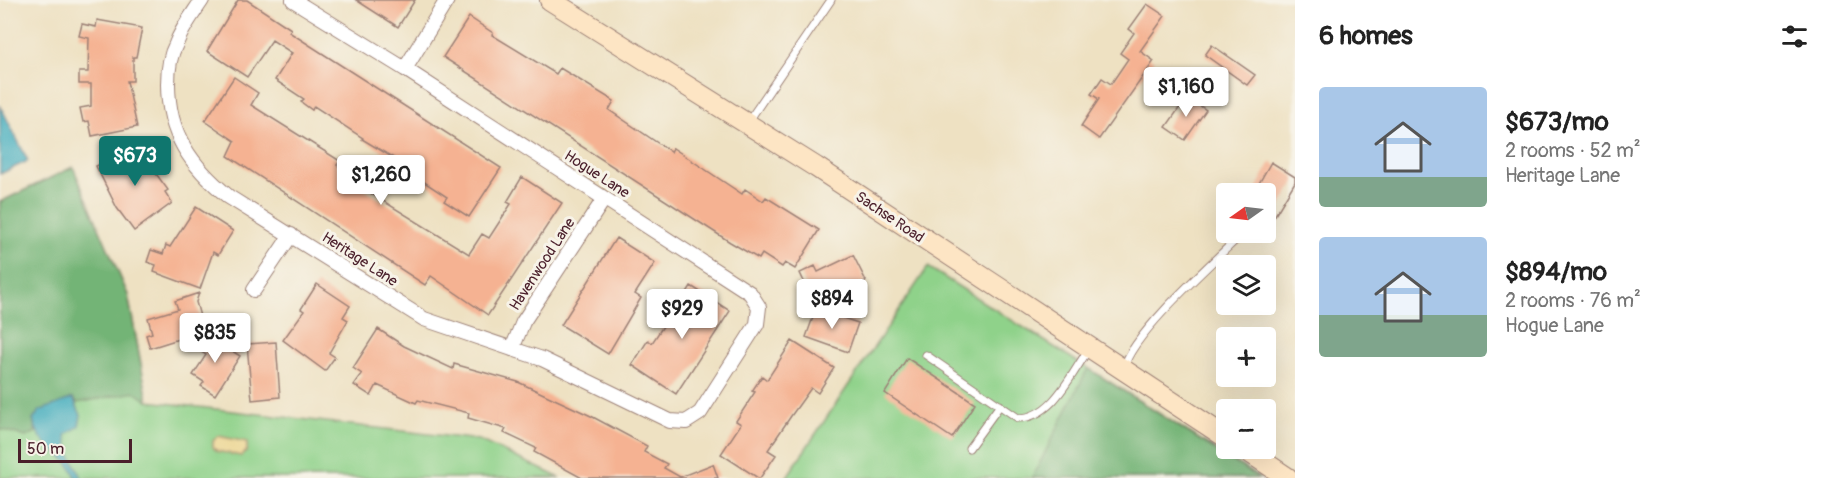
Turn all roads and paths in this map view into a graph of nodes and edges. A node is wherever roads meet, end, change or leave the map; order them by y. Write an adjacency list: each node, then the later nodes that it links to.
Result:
1 (202, 0): 9 (street, Heritage Lane)
2 (293, 0): 6 (street, Hogue Lane)
3 (447, 0): 6 (street)
4 (550, 0): 7 (main road, Sachse Road)
5 (831, 0): 7 (lane)
6 (405, 69): 8 (street, Hogue Lane)
7 (747, 124): 12 (main road, Sachse Road)
8 (604, 200): 13 (street, Havenwood Lane); 17 (street, Hogue Lane)
9 (291, 235): 11 (street); 13 (street, Heritage Lane)
10 (1233, 243): 15 (lane)
11 (254, 290)
12 (1089, 348): 15 (main road, Sachse Road); 16 (lane)
13 (512, 349): 17 (street, Heritage Lane)
14 (926, 355): 16 (lane)
15 (1123, 371): 18 (main road, Sachse Road)
16 (1000, 405): 19 (lane)
17 (686, 422)
18 (1216, 431)
19 (969, 448)
20 (1260, 459): 21 (main road)
21 (1288, 478)

